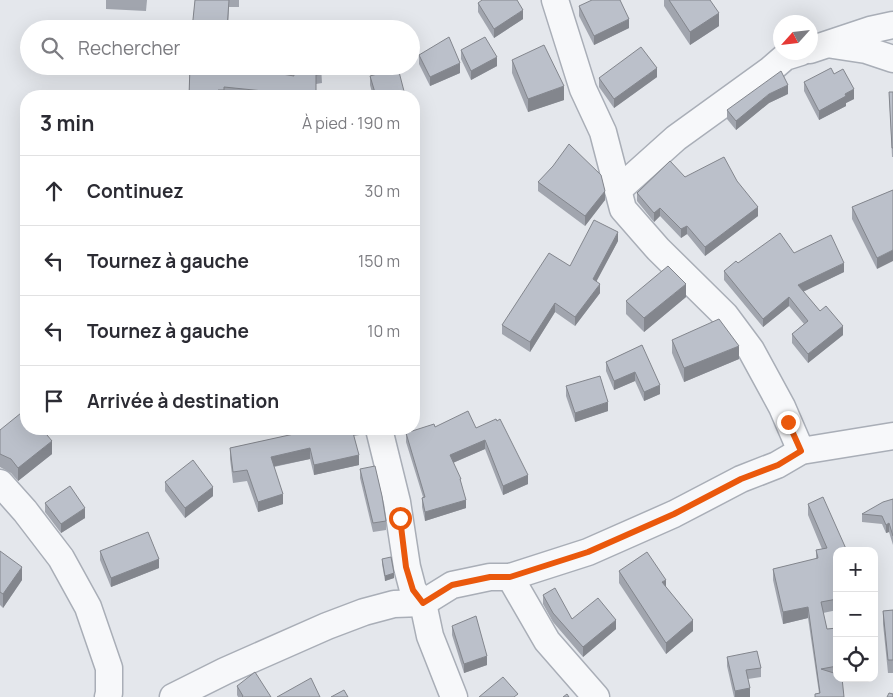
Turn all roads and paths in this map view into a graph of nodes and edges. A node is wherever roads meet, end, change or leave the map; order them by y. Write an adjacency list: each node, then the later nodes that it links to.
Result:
1 (555, 0): 6 (street)
2 (893, 25): 3 (street)
3 (820, 47): 4 (street)
4 (893, 58)
5 (781, 60): 6 (street)
6 (618, 190): 9 (street)
7 (381, 435): 12 (street)
8 (893, 436): 9 (street)
9 (801, 451): 11 (street)
10 (0, 483): 13 (street)
11 (510, 577): 12 (street); 16 (street)
12 (423, 603): 14 (street); 15 (street)
13 (108, 697)
14 (173, 697)
15 (454, 697)
16 (596, 697)

